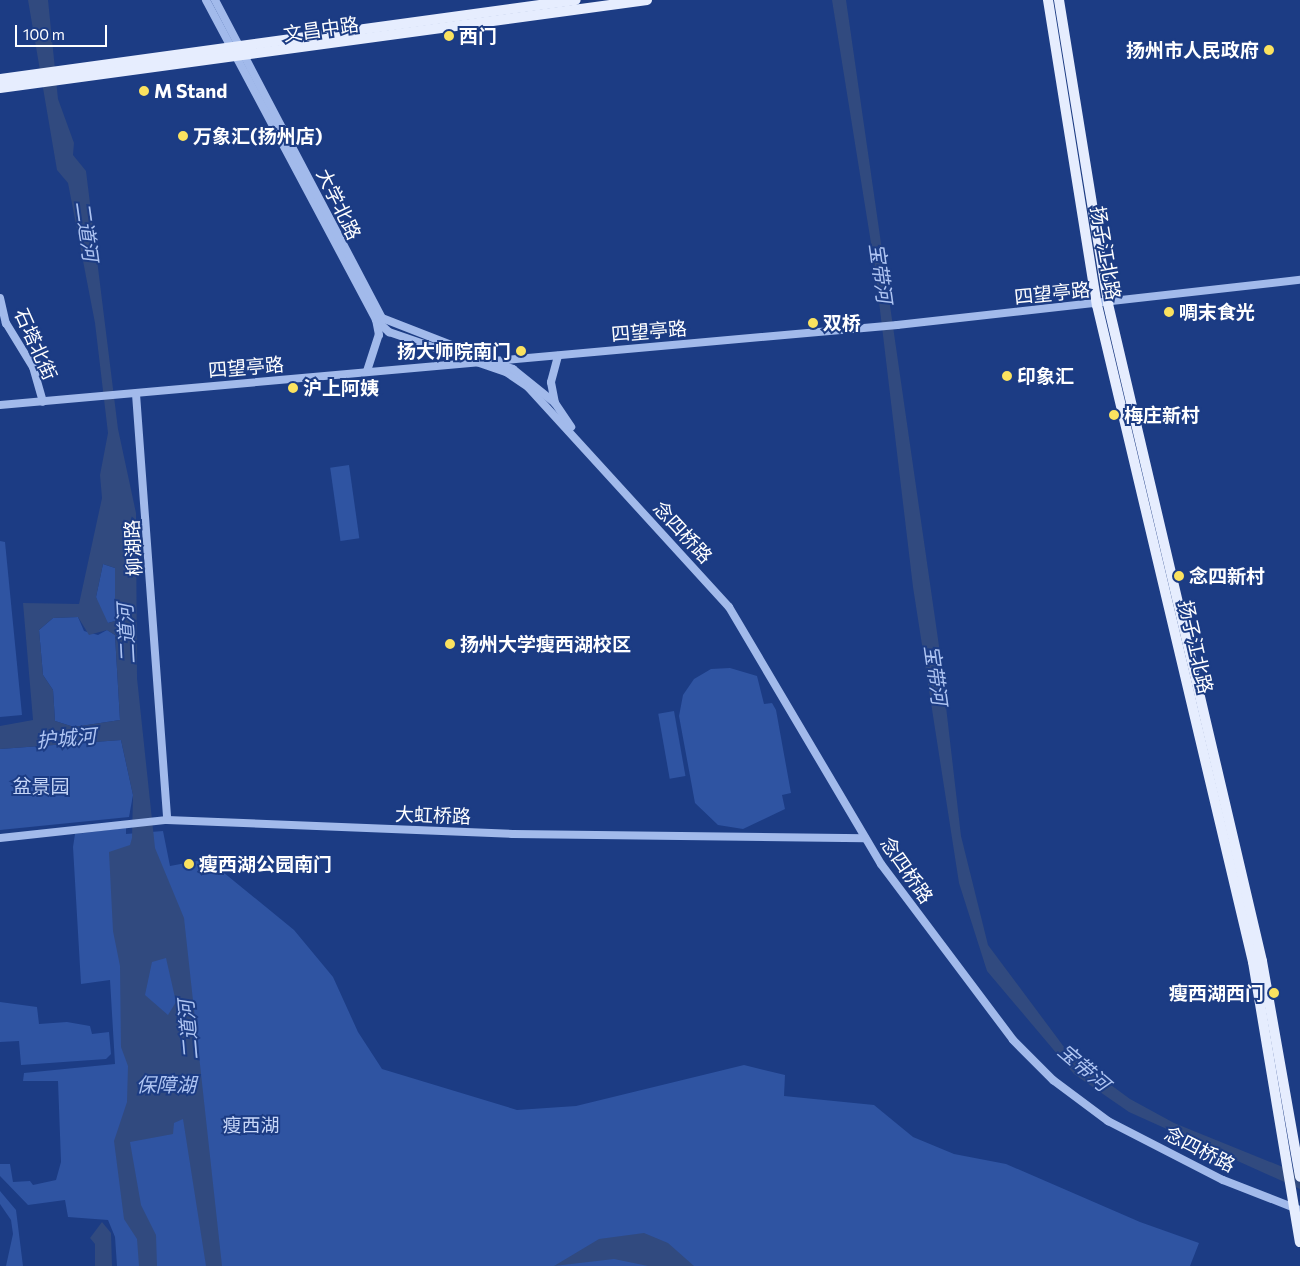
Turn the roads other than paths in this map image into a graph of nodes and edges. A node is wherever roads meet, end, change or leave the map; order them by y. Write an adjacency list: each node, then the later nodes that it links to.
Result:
1 (206, 0): 7 (street, 大学北路)
2 (215, 0): 7 (street, 大学北路)
3 (576, 0): 7 (main road, 文昌中路)
4 (647, 0): 8 (main road, 文昌中路)
5 (1048, 0): 14 (main road, 扬子江北路)
6 (1059, 0): 14 (main road, 扬子江北路)
7 (235, 47): 8 (street, 大学北路); 10 (main road, 文昌中路)
8 (241, 58): 10 (main road, 文昌中路); 15 (street, 大学北路); 17 (street, 大学北路)
9 (0, 79): 10 (main road, 文昌中路)
10 (36, 79): 11 (main road, 文昌中路)
11 (0, 88)
12 (1300, 280): 14 (street, 四望亭路)
13 (0, 298): 21 (street, 石塔北街)
14 (1102, 305): 16 (street, 四望亭路); 28 (main road, 扬子江北路); 29 (main road, 扬子江北路)
15 (376, 320): 18 (street, 大学北路); 19 (street)
16 (558, 356): 17 (street, 四望亭路); 22 (street)
17 (490, 361): 18 (street, 四望亭路); 22 (street, 念四桥路)
18 (472, 362): 19 (street, 四望亭路); 24 (street, 念四桥路)
19 (367, 371): 20 (street, 四望亭路)
20 (136, 394): 21 (street, 四望亭路); 25 (street, 柳湖路)
21 (43, 402): 23 (street, 四望亭路)
22 (555, 403): 24 (street, 念四桥路)
23 (0, 406)
24 (582, 445): 27 (street, 念四桥路)
25 (168, 820): 26 (street, 大虹桥路); 27 (street, 大虹桥路)
26 (0, 838)
27 (866, 838): 29 (street, 念四桥路)
28 (1300, 1173)
29 (1297, 1209): 30 (main road, 扬子江北路)
30 (1300, 1242)

